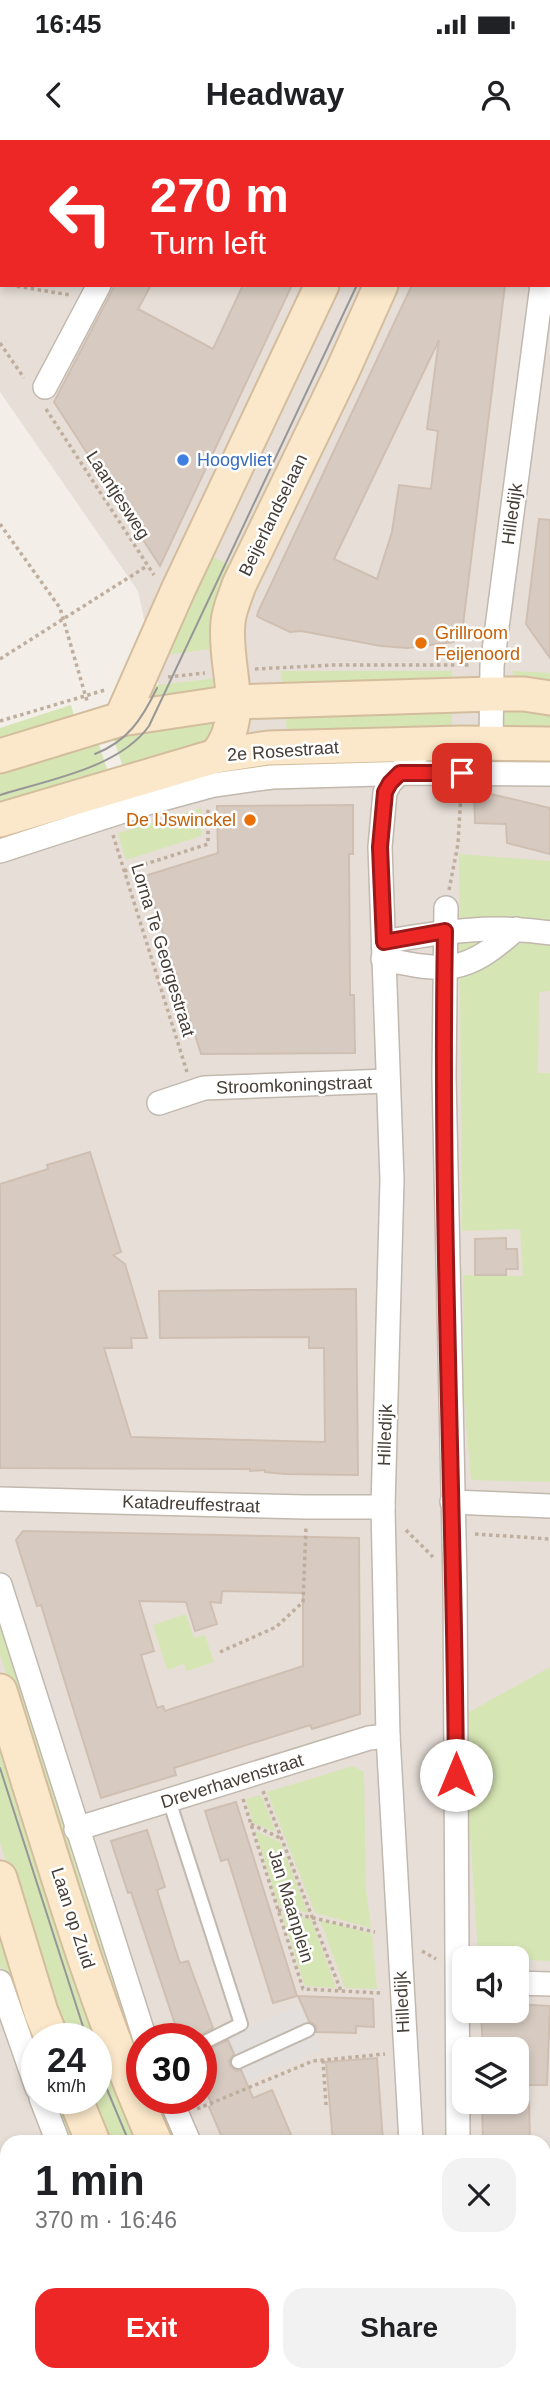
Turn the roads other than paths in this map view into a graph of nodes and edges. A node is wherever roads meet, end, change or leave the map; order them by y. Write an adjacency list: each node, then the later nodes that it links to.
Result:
1 (321, 287): 9 (main road)
2 (380, 287): 7 (main road, Beijerlandselaan)
3 (542, 287): 6 (street, Hilledijk)
4 (95, 292): 5 (street)
5 (37, 386)
6 (492, 680): 7 (main road); 8 (main road); 10 (street, Hilledijk)
7 (240, 681): 9 (main road); 14 (main road, Beijerlandselaan)
8 (550, 698)
9 (121, 719): 13 (main road)
10 (491, 743): 11 (main road, 2e Rosestraat); 12 (main road, 2e Rosestraat)
11 (426, 744): 14 (main road, 2e Rosestraat); 15 (street, Hilledijk)
12 (546, 748)
13 (0, 756)
14 (212, 771): 15 (street, 2e Rosestraat); 17 (main road, 2e Rosestraat); 18 (street, 2e Rosestraat)
15 (400, 773): 16 (street, 2e Rosestraat); 22 (street, Hilledijk)
16 (550, 774)
17 (0, 820)
18 (0, 851)
19 (446, 920): 20 (street); 22 (street); 23 (street)
20 (516, 929): 21 (street); 23 (street)
21 (550, 933)
22 (384, 950): 23 (street); 24 (street, Hilledijk)
23 (445, 968): 27 (street)
24 (388, 1081): 25 (street, Stroomkoningstraat); 29 (street, Hilledijk)
25 (159, 1102)
26 (0, 1499): 29 (street, Katadreuffestraat)
27 (452, 1502): 28 (street); 36 (street)
28 (550, 1506)
29 (383, 1507): 32 (street, Hilledijk)
30 (0, 1585): 34 (street, Laan op Zuid)
31 (0, 1691): 52 (main road, Laan op Zuid)
32 (388, 1736): 33 (street, Dreverhavenstraat); 54 (street, Hilledijk)
33 (169, 1800): 34 (street, Dreverhavenstraat); 44 (lane)
34 (76, 1829): 41 (street, Laan op Zuid)
35 (0, 1878): 40 (main road)
36 (460, 1946)
37 (0, 1982): 45 (street)
38 (529, 1983): 39 (street)
39 (550, 1984)
40 (46, 2023)
41 (140, 2023)
42 (460, 2023): 55 (street)
43 (308, 2030): 46 (lane)
44 (217, 2036)
45 (21, 2042)
46 (238, 2062)
47 (47, 2114): 50 (street)
48 (82, 2114): 51 (main road)
49 (177, 2114): 53 (street)
50 (55, 2135)
51 (90, 2135)
52 (152, 2135)
53 (186, 2135)
54 (411, 2135)
55 (457, 2135)

